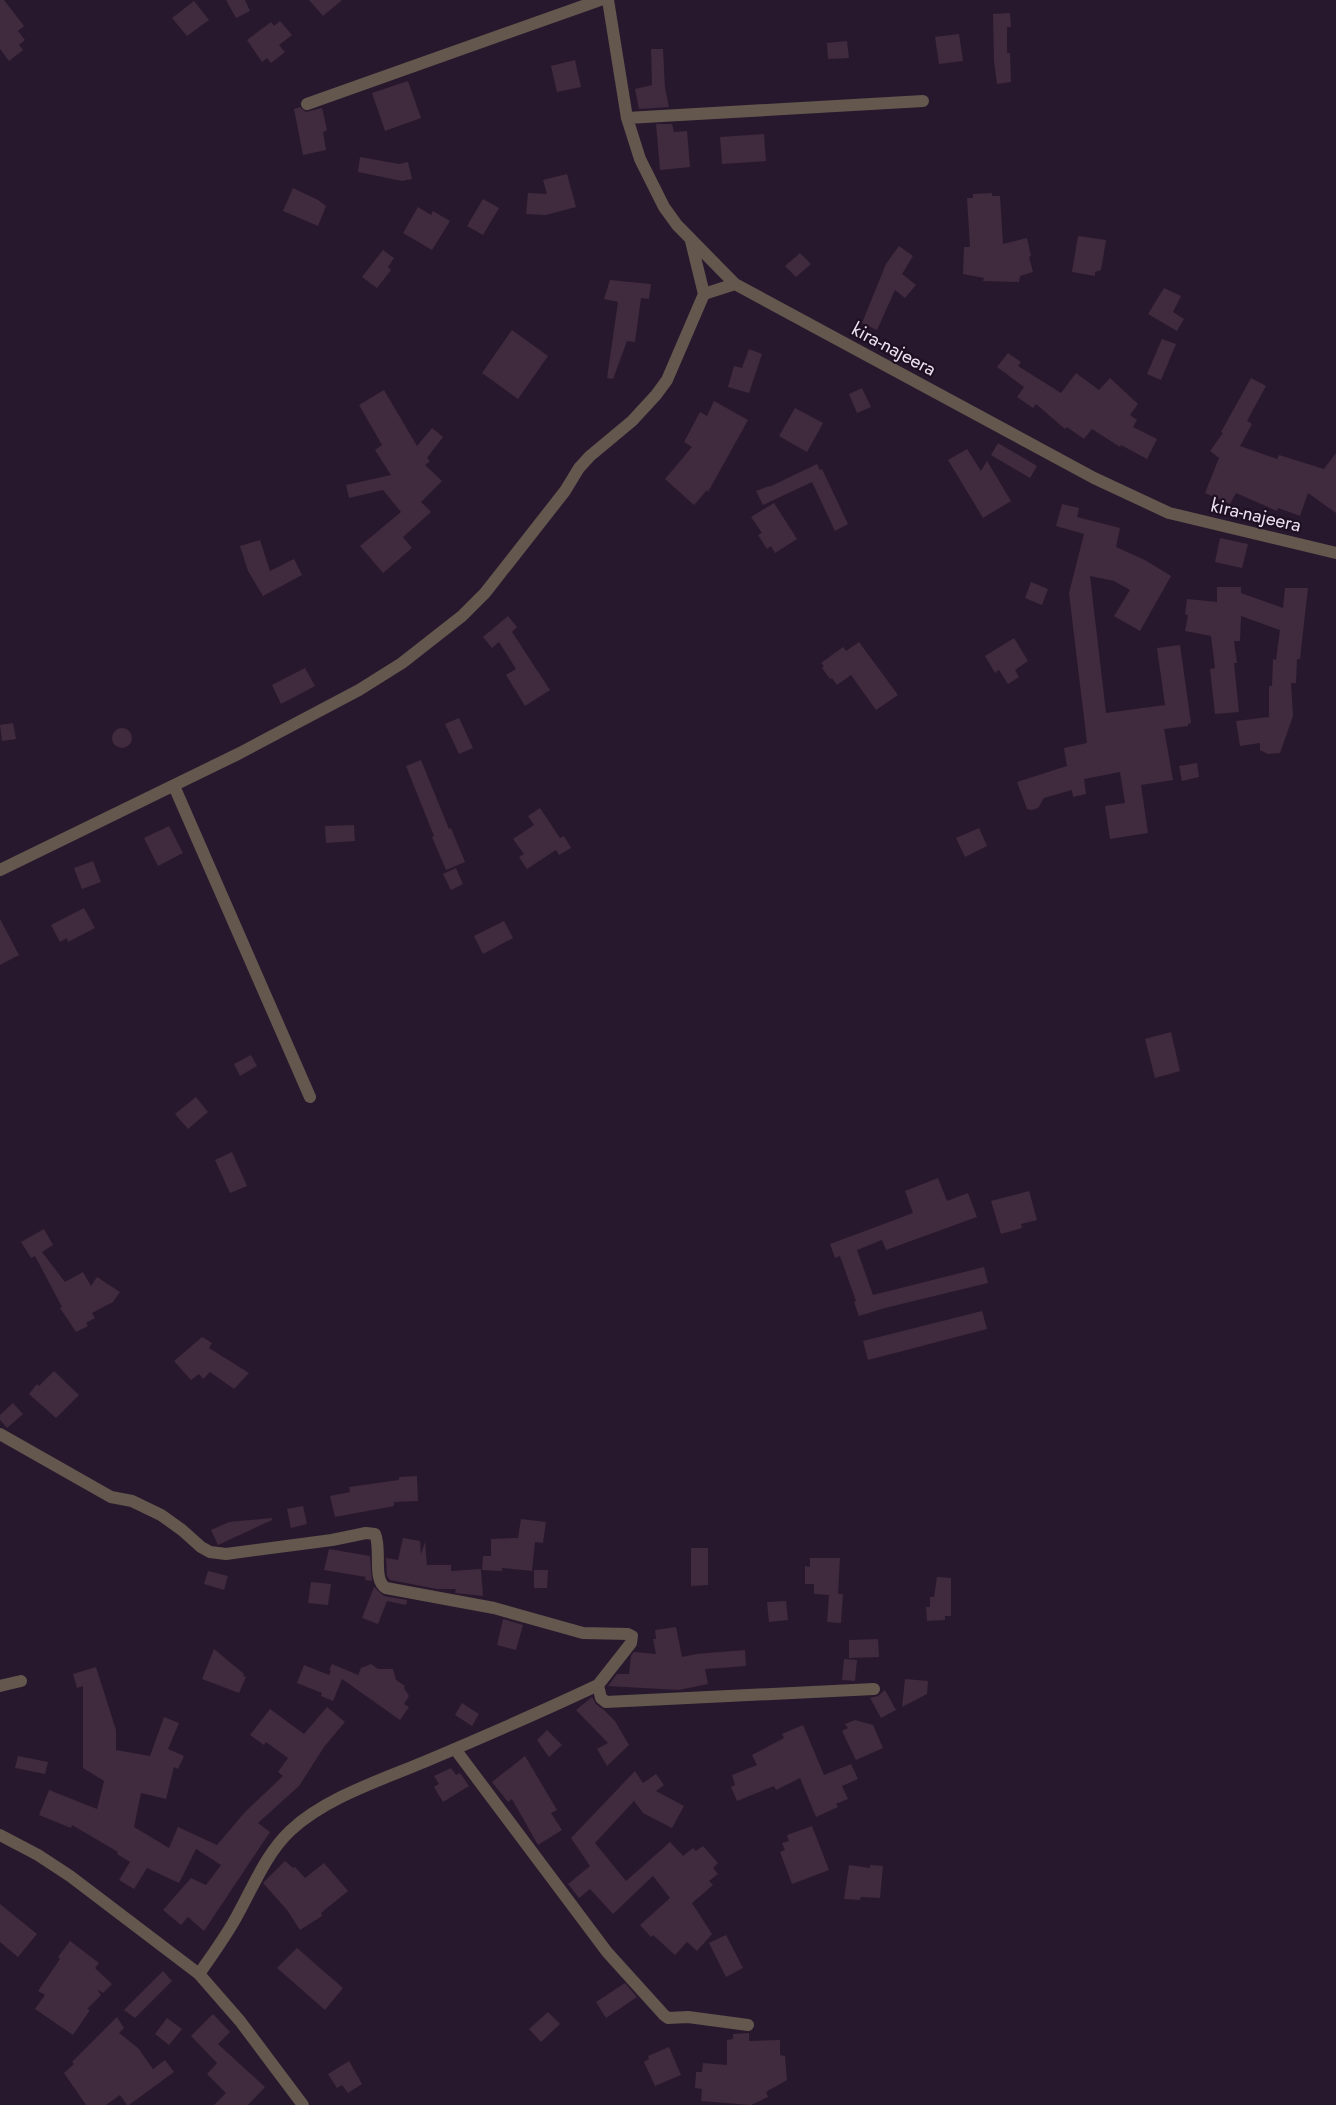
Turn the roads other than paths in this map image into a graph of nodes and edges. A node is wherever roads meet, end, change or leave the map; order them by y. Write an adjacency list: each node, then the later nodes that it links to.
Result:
1 (600, 0): 4 (street)
2 (608, 0): 5 (street, kira-najeera)
3 (923, 101): 5 (street)
4 (307, 104)
5 (627, 118): 6 (street, kira-najeera)
6 (691, 241): 7 (street, kira-najeera); 8 (street)
7 (735, 284): 8 (street); 9 (street, kira-najeera)
8 (704, 294): 10 (street)
9 (1336, 553)
10 (174, 786): 11 (street); 12 (street)
11 (0, 870)
12 (310, 1097)
13 (0, 1434): 15 (street)
14 (21, 1681): 16 (street)
15 (598, 1685): 17 (street); 18 (street)
16 (0, 1686)
17 (874, 1689)
18 (454, 1749): 20 (street); 21 (street)
19 (0, 1835): 20 (street)
20 (199, 1974): 22 (street)
21 (748, 2025)
22 (303, 2105)

